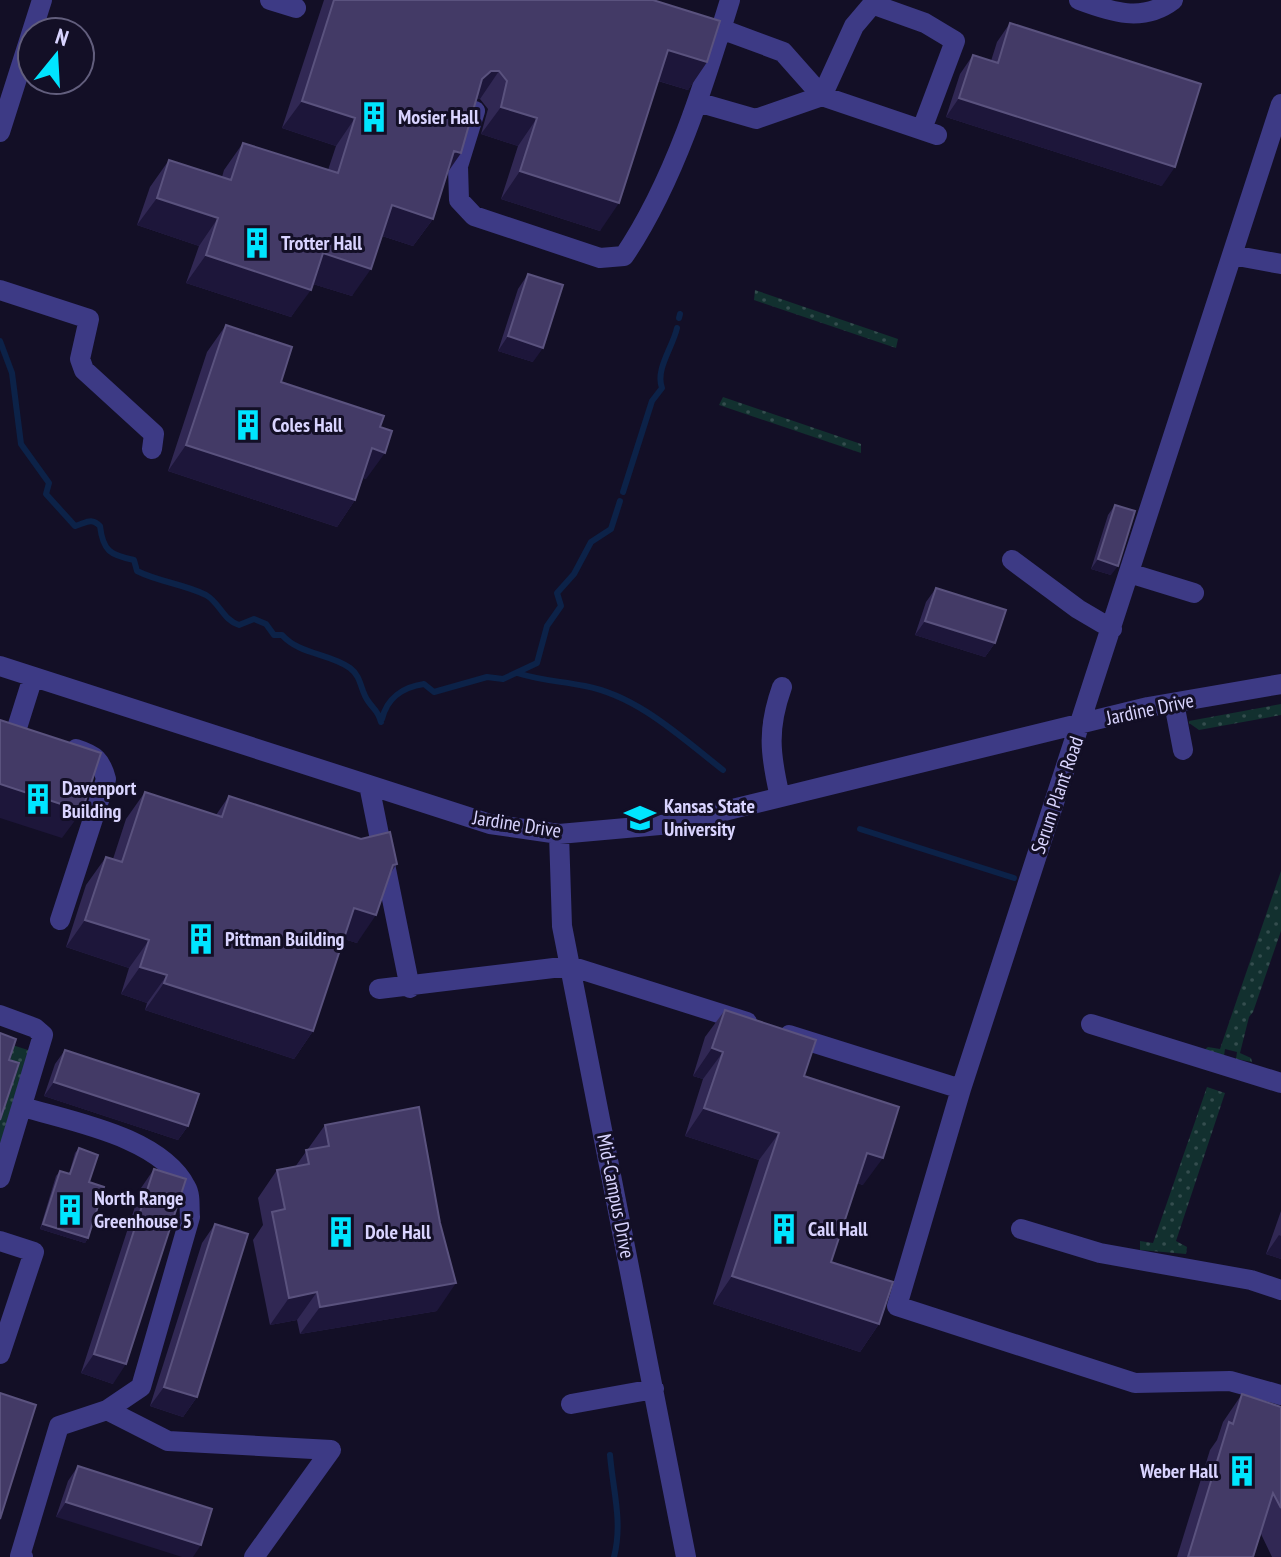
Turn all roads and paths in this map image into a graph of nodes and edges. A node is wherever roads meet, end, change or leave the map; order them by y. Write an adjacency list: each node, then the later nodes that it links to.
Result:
1 (42, 0): 13 (street)
2 (270, 0): 7 (street)
3 (730, 0): 8 (street)
4 (1079, 0): 5 (street)
5 (1173, 0)
6 (874, 2): 9 (street); 9 (street)
7 (296, 8)
8 (721, 29): 9 (street); 10 (street)
9 (822, 96): 10 (street)
10 (697, 102): 12 (street)
11 (1281, 104): 14 (street, Serum Plant Road)
12 (475, 111)
13 (0, 132)
14 (1232, 255): 15 (street); 19 (street, Serum Plant Road)
15 (1281, 264)
16 (0, 290): 17 (street)
17 (152, 449)
18 (1012, 560): 21 (street)
19 (1129, 573): 20 (street); 21 (street, Serum Plant Road)
20 (1194, 593)
21 (1112, 629): 27 (street, Serum Plant Road)
22 (0, 666): 23 (street, Jardine Drive)
23 (33, 677): 28 (street); 30 (street, Jardine Drive)
24 (1281, 684): 26 (street, Jardine Drive)
25 (782, 687): 31 (street)
26 (1174, 703): 27 (street, Jardine Drive); 29 (street)
27 (1081, 724): 31 (street, Jardine Drive); 40 (street, Serum Plant Road)
28 (8, 728): 33 (street)
29 (1183, 750)
30 (369, 785): 32 (street, Jardine Drive); 35 (street)
31 (780, 797): 32 (street, Jardine Drive)
32 (559, 834): 34 (street, Mid-Campus Drive)
33 (60, 920)
34 (570, 966): 35 (street); 40 (street); 47 (street, Mid-Campus Drive)
35 (410, 988): 36 (street)
36 (379, 989)
37 (0, 1015): 41 (street)
38 (1091, 1024): 39 (street)
39 (1281, 1083)
40 (961, 1089): 48 (street, Serum Plant Road)
41 (23, 1107): 42 (street); 50 (street)
42 (0, 1178)
43 (1021, 1229): 45 (street)
44 (0, 1241): 46 (street)
45 (1281, 1290)
46 (0, 1354)
47 (654, 1389): 49 (street); 53 (street, Mid-Campus Drive)
48 (1281, 1395)
49 (571, 1404)
50 (107, 1410): 51 (street); 52 (street)
51 (21, 1557)
52 (254, 1557)
53 (686, 1557)

